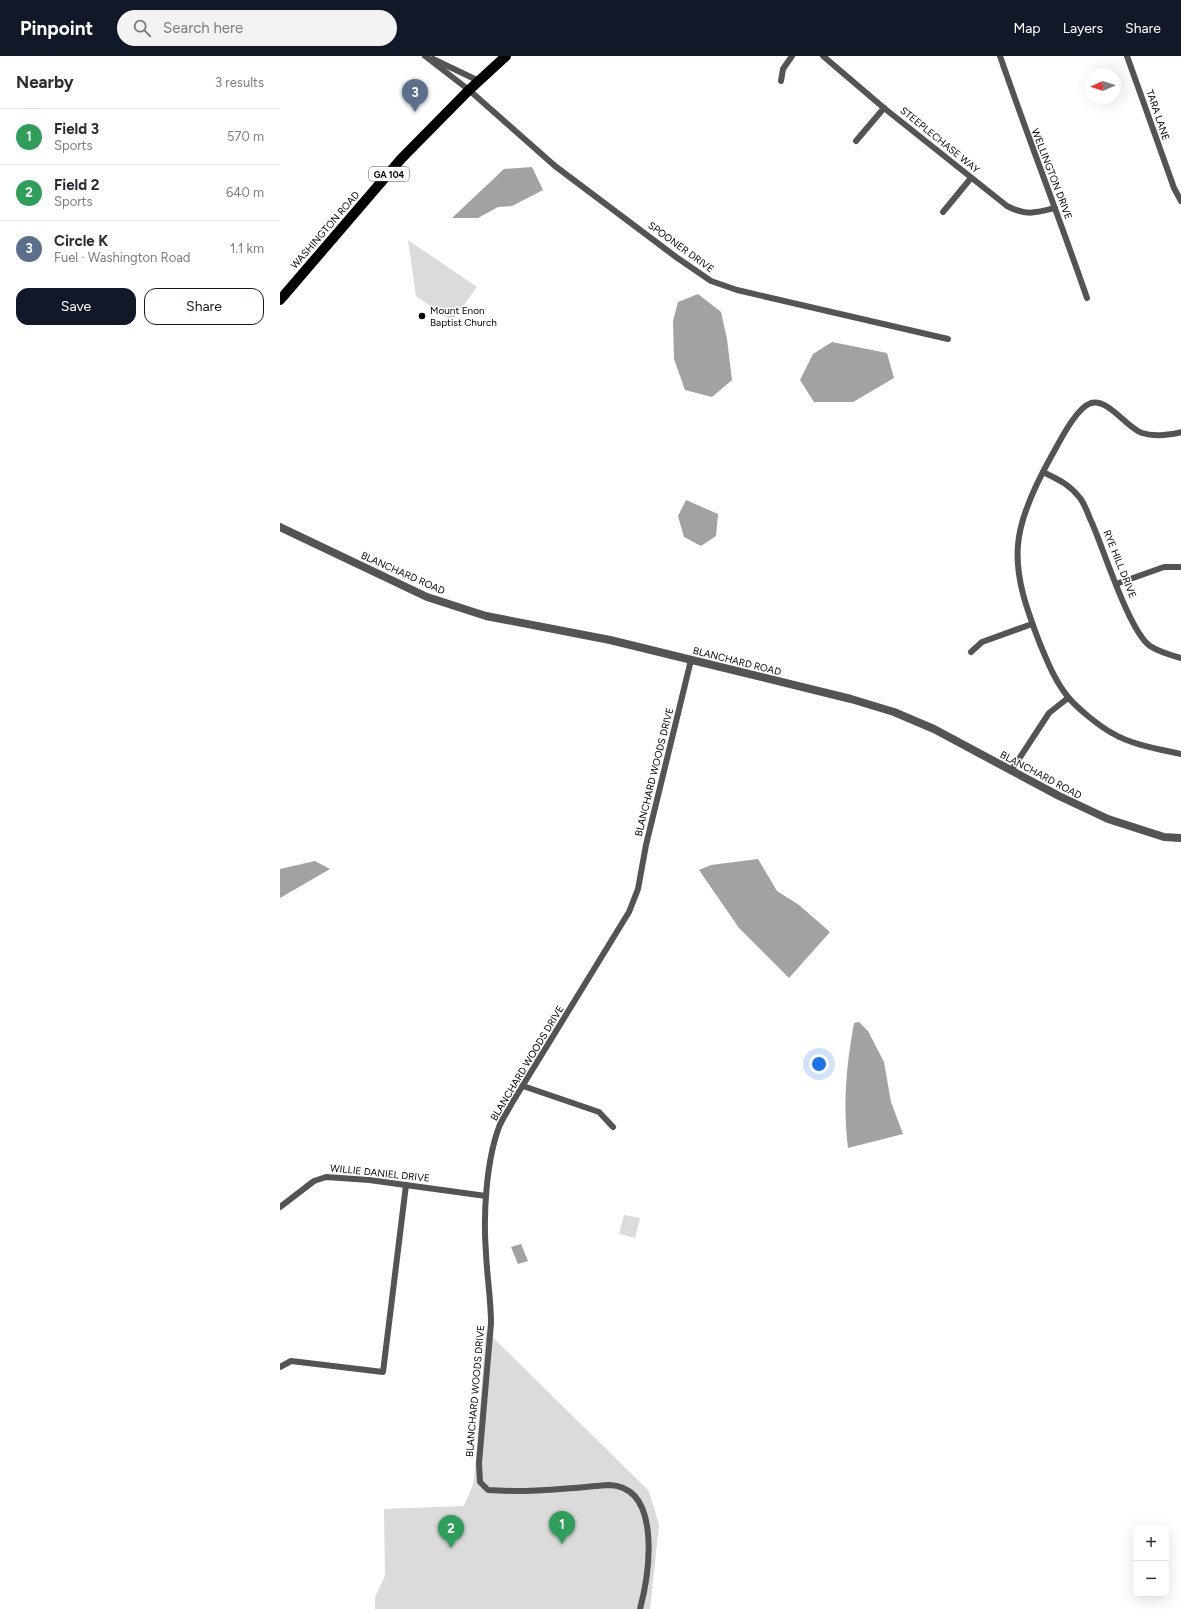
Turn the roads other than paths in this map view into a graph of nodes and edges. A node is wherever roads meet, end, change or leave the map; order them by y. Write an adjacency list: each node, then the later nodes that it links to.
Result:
1 (426, 56): 7 (street); 9 (street, SPOONER DRIVE)
2 (506, 56): 7 (main road, WASHINGTON ROAD / GA 104)
3 (792, 56): 8 (street)
4 (823, 56): 10 (street, STEEPLECHASE WAY)
5 (1000, 56): 14 (street, WELLINGTON DRIVE)
6 (1127, 56): 13 (street, TARA LANE)
7 (479, 81): 9 (main road, WASHINGTON ROAD / GA 104)
8 (781, 81)
9 (470, 90): 17 (main road, WASHINGTON ROAD / GA 104); 18 (street, SPOONER DRIVE)
10 (884, 108): 11 (street); 12 (street, STEEPLECHASE WAY)
11 (856, 141)
12 (972, 178): 14 (street, STEEPLECHASE WAY); 15 (street)
13 (1181, 201)
14 (1055, 208): 16 (street, WELLINGTON DRIVE)
15 (943, 212)
16 (1087, 298)
17 (280, 300)
18 (948, 339)
19 (1181, 432): 20 (street)
20 (1043, 472): 23 (street, RYE HILL DRIVE); 24 (street)
21 (280, 527): 27 (street, BLANCHARD ROAD)
22 (1181, 567): 23 (street)
23 (1116, 584): 26 (street, RYE HILL DRIVE)
24 (1032, 624): 25 (street); 28 (street)
25 (971, 652)
26 (1181, 658)
27 (691, 660): 30 (street, BLANCHARD ROAD); 32 (street, BLANCHARD WOODS DRIVE)
28 (1068, 698): 29 (street); 30 (street)
29 (1181, 754)
30 (1011, 770): 31 (street, BLANCHARD ROAD)
31 (1181, 838)
32 (522, 1086): 33 (street); 35 (street, BLANCHARD WOODS DRIVE)
33 (613, 1127)
34 (406, 1185): 35 (street, WILLIE DANIEL DRIVE); 36 (street, WILLIE DANIEL DRIVE); 37 (street)
35 (486, 1196): 38 (street, BLANCHARD WOODS DRIVE)
36 (280, 1206)
37 (280, 1367)
38 (640, 1609)

